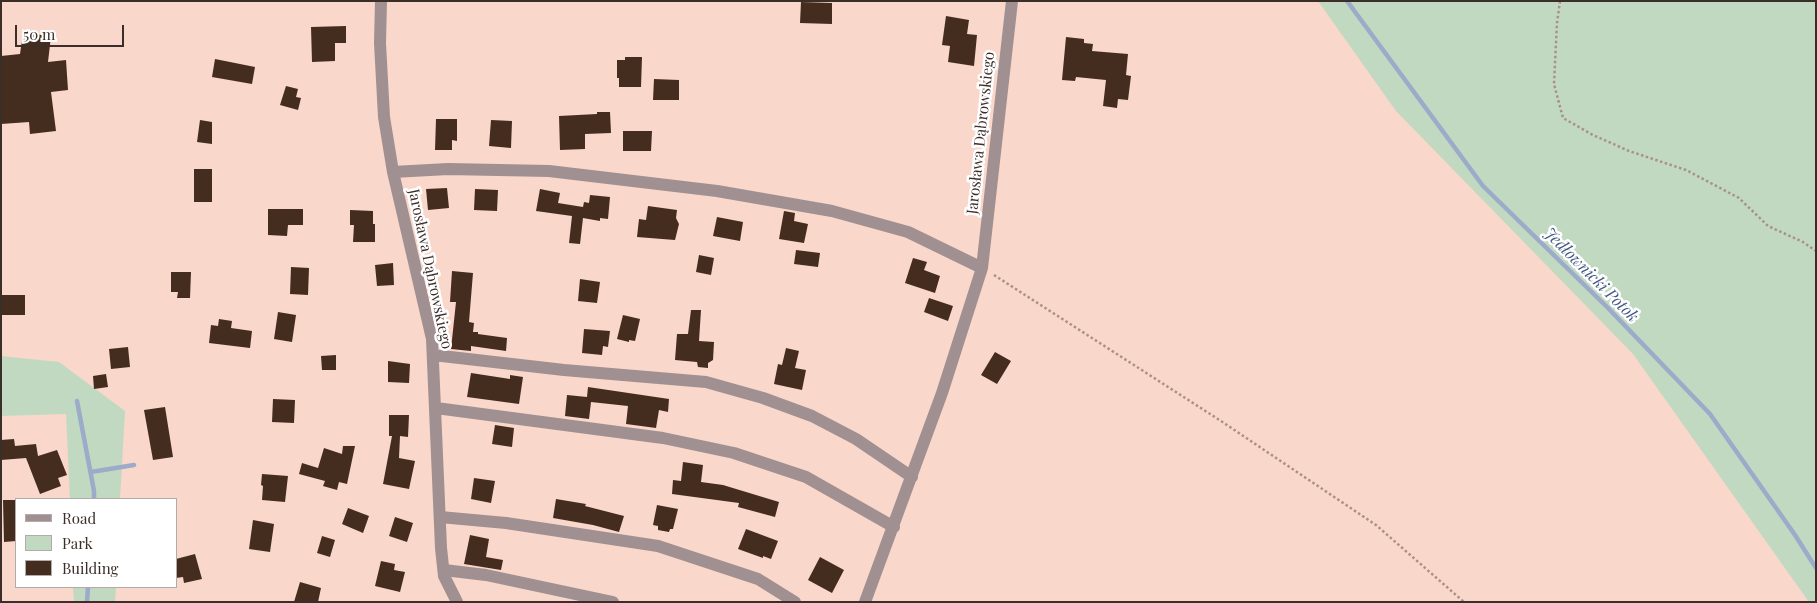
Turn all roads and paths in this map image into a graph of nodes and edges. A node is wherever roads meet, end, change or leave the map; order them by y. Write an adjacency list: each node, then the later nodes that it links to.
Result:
1 (381, 1): 4 (street, Jarosława Dąbrowskiego)
2 (1012, 1): 6 (street, Jarosława Dąbrowskiego)
3 (1560, 1): 5 (path)
4 (393, 172): 6 (street); 7 (street, Jarosława Dąbrowskiego)
5 (1816, 251)
6 (982, 268): 9 (street, Jarosława Dąbrowskiego); 17 (path)
7 (433, 354): 8 (street, Jarosława Dąbrowskiego); 9 (street)
8 (436, 408): 10 (street, Jarosława Dąbrowskiego); 11 (street)
9 (912, 477): 11 (street, Jarosława Dąbrowskiego)
10 (440, 517): 12 (street, Jarosława Dąbrowskiego); 15 (street)
11 (894, 526): 16 (street, Jarosława Dąbrowskiego)
12 (444, 570): 13 (street, Jarosława Dąbrowskiego); 14 (street)
13 (457, 602)
14 (613, 602)
15 (794, 602)
16 (865, 602)
17 (1464, 602)

